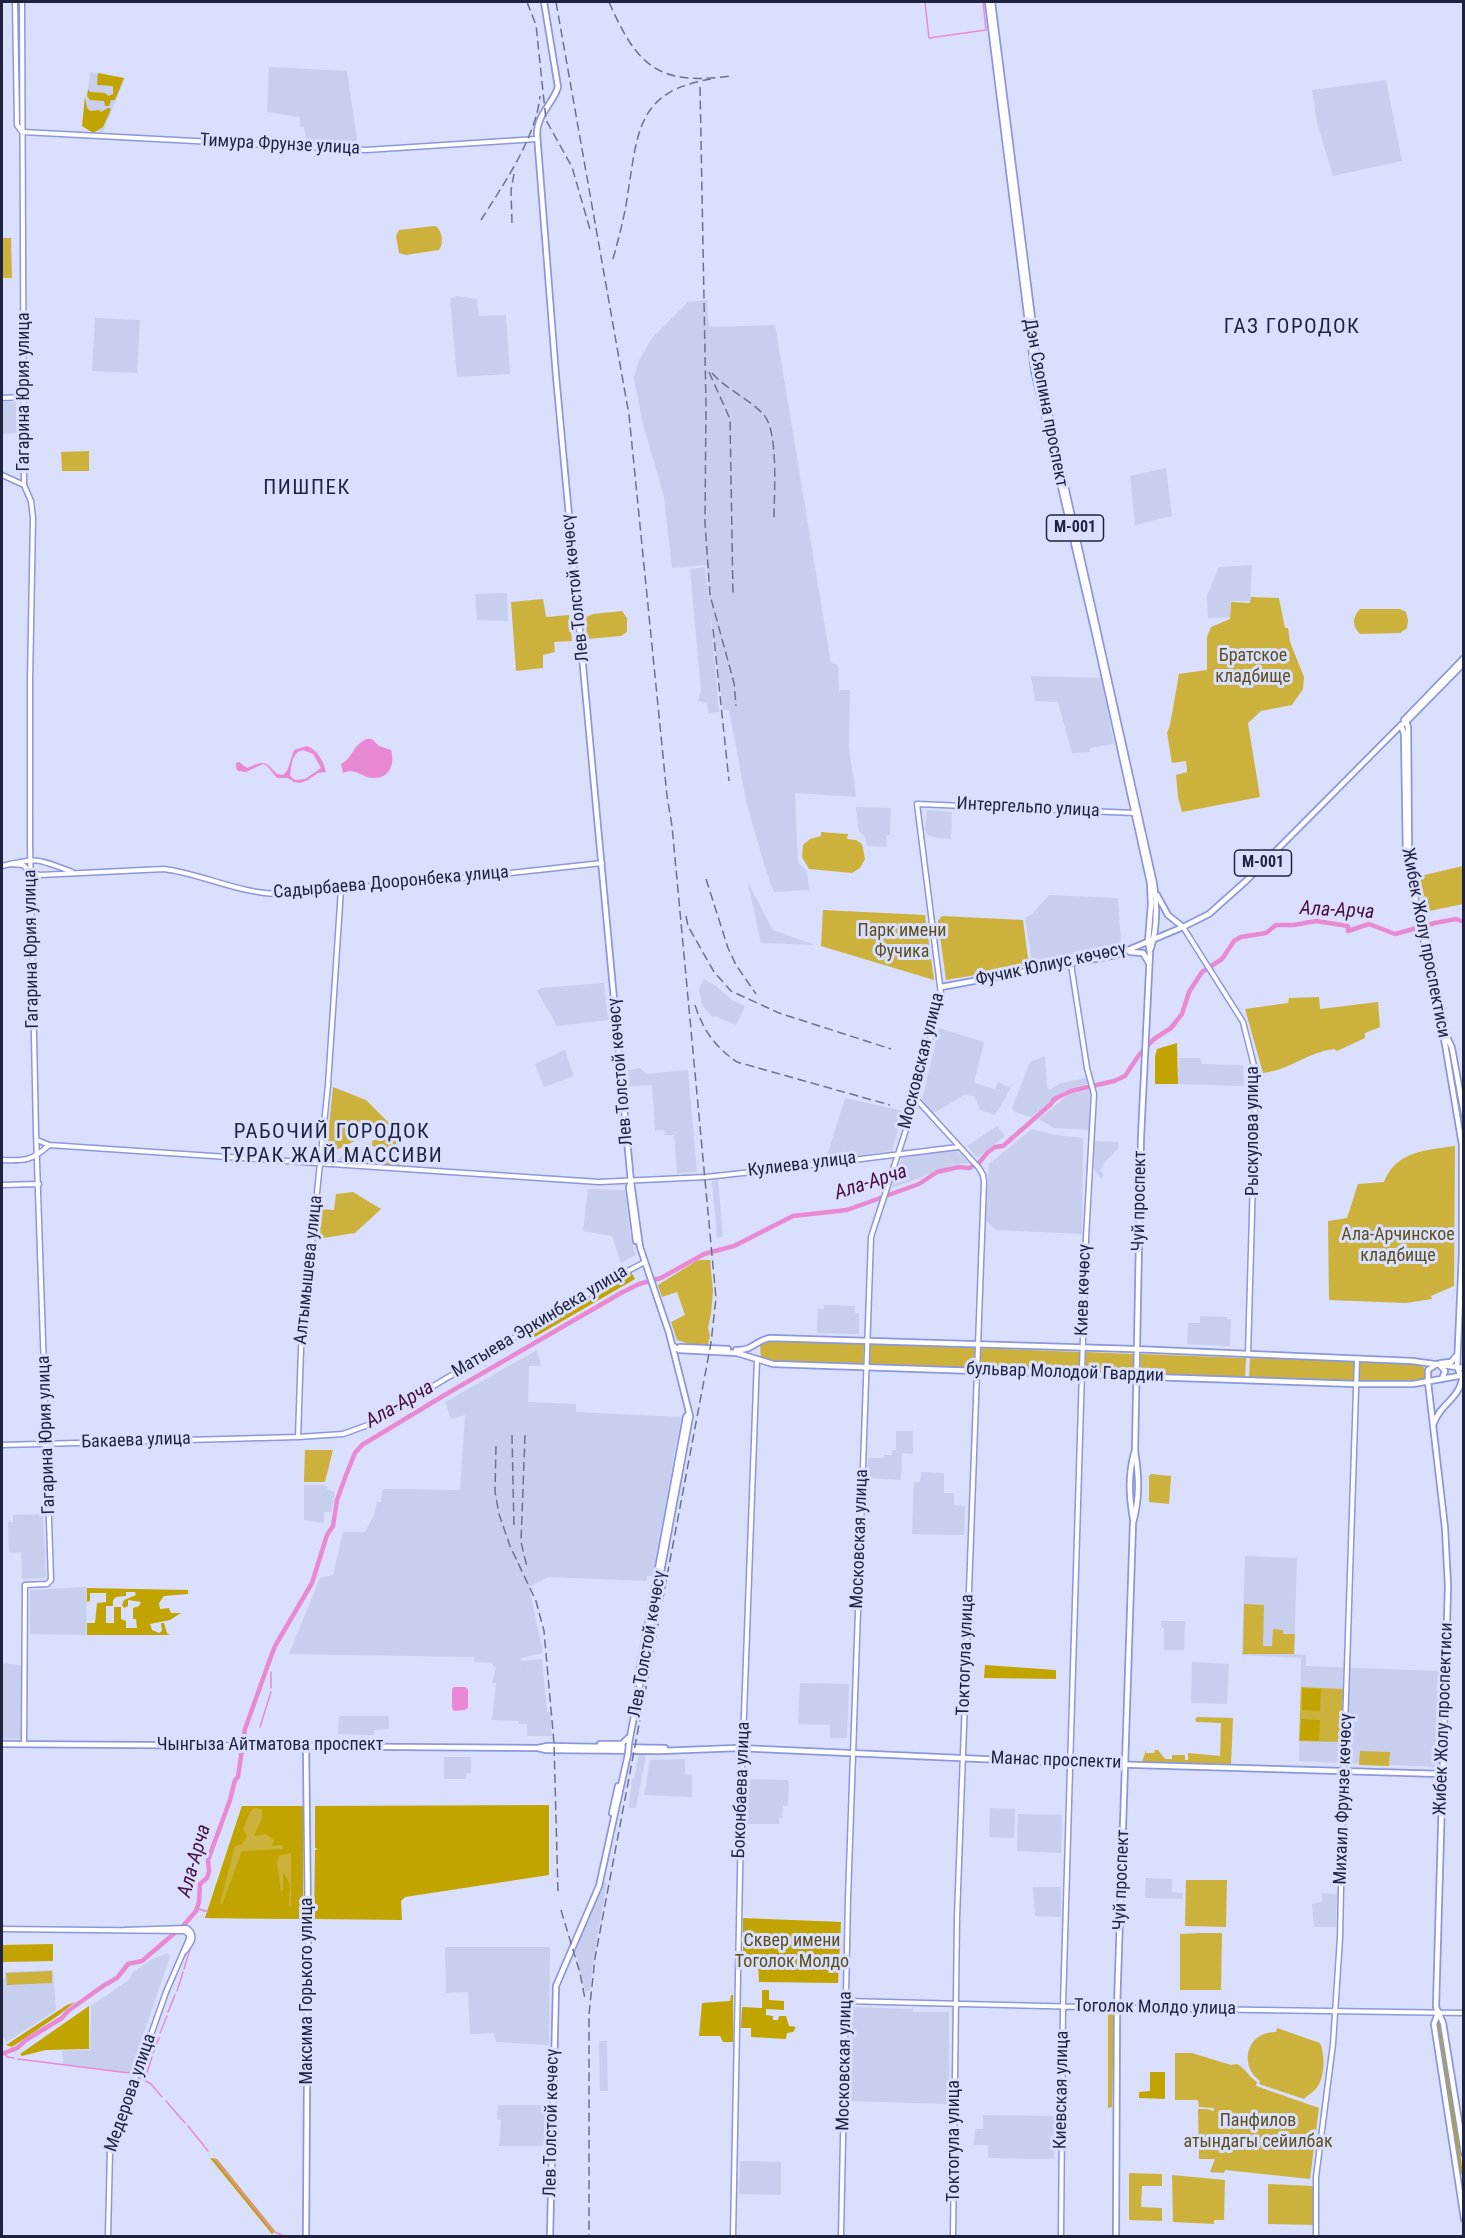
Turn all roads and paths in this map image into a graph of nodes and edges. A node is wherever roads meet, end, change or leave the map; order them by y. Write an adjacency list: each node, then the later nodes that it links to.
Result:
1 (15, 2): 6 (main road, Гагарина Юрия улица)
2 (22, 2): 5 (main road, Гагарина Юрия улица)
3 (544, 2): 8 (main road, Лев Толстой көчөсү)
4 (990, 2): 20 (main road, Дэн Сяопина проспект / M-001)
5 (23, 99): 6 (main road); 7 (main road, Гагарина Юрия улица)
6 (17, 100): 7 (main road, Гагарина Юрия улица)
7 (23, 132): 8 (main road, Тимура Фрунзе улица); 9 (main road, Гагарина Юрия улица)
8 (537, 140): 23 (main road, Лев Толстой көчөсү)
9 (24, 397): 10 (main road); 12 (main road, Гагарина Юрия улица)
10 (2, 398)
11 (2, 475): 12 (main road)
12 (24, 485): 21 (main road, Гагарина Юрия улица)
13 (1464, 660): 14 (main road, Фучик Юлиус көчөсү)
14 (1406, 720): 15 (main road, Фучик Юлиус көчөсү); 18 (main road, Жибек Жолу проспектиси)
15 (1401, 725): 16 (main road, Фучик Юлиус көчөсү / М-001); 17 (main road, Жибек Жолу проспектиси)
16 (1391, 734): 17 (main road); 31 (main road, Фучик Юлиус көчөсү / М-001)
17 (1404, 746): 18 (main road, Жибек Жолу проспектиси)
18 (1407, 789): 37 (main road, Жибек Жолу проспектиси)
19 (917, 804): 20 (main road, Интергельпо улица); 36 (main road, Московская улица)
20 (1136, 813): 29 (main road, Дэн Сяопина проспект / M-001); 32 (main road, Дэн Сяопина проспект / M-001)
21 (31, 860): 22 (main road, Садырбаева Дооронбека улица); 24 (main road, Садырбаева Дооронбека улица); 26 (main road, Гагарина Юрия улица)
22 (41, 860): 27 (main road, Садырбаева Дооронбека улица); 28 (main road)
23 (602, 862): 30 (main road, Садырбаева Дооронбека улица); 48 (main road, Лев Толстой көчөсү)
24 (10, 864): 25 (main road); 26 (main road, Садырбаева Дооронбека улица)
25 (2, 866)
26 (31, 873): 28 (main road, Садырбаева Дооронбека улица); 40 (main road, Гагарина Юрия улица)
27 (75, 873): 28 (main road, Садырбаева Дооронбека улица); 30 (main road, Садырбаева Дооронбека улица)
28 (40, 875)
29 (1154, 884): 31 (main road); 32 (main road, Дэн Сяопина проспект / M-001)
30 (341, 889): 47 (main road, Алтымышева улица)
31 (1183, 927): 32 (main road, Фучик Юлиус көчөсү / М-001); 62 (main road, Рыскулова улица)
32 (1151, 940): 33 (main road, Фучик Юлиус көчөсү); 35 (main road, Чуй проспект)
33 (1124, 952): 34 (main road, Фучик Юлиус көчөсү); 35 (main road)
34 (1071, 964): 36 (main road, Фучик Юлиус көчөсү); 58 (main road, Киев көчөсү)
35 (1149, 964): 60 (main road, Чуй проспект)
36 (941, 987): 38 (main road, Московская улица)
37 (1448, 1044): 39 (main road, Жибек Жолу проспектиси); 41 (main road, Жибек Жолу проспектиси)
38 (916, 1099): 43 (main road, Токтогула улица); 44 (main road, Московская улица)
39 (1464, 1114)
40 (37, 1140): 42 (main road, Кулиева улица); 45 (main road, Гагарина Юрия улица)
41 (1462, 1142): 61 (main road, Жибек Жолу проспектиси)
42 (49, 1145): 45 (main road); 47 (main road, Кулиева улица)
43 (958, 1147): 44 (main road, Кулиева улица); 57 (main road, Токтогула улица)
44 (898, 1153): 48 (main road, Кулиева улица); 54 (main road, Московская улица)
45 (38, 1155): 46 (main road); 49 (main road, Гагарина Юрия улица)
46 (2, 1160)
47 (321, 1164): 48 (main road, Кулиева улица); 77 (main road, Алтымышева улица)
48 (631, 1182): 51 (main road, Лев Толстой көчөсү)
49 (39, 1184): 50 (main road); 79 (main road, Гагарина Юрия улица)
50 (2, 1185)
51 (644, 1263): 52 (main road, Лев Толстой көчөсү); 77 (main road, Матыева Эркинбека улица)
52 (652, 1287): 53 (main road, Лев Толстой көчөсү); 55 (main road, Лев Толстой көчөсү)
53 (669, 1333): 55 (main road, Лев Толстой көчөсү); 59 (main road)
54 (867, 1342): 56 (main road, бульвар Молодой Гвардии); 57 (main road, бульвар Молодой Гвардии); 67 (main road, Московская улица)
55 (671, 1344): 59 (main road); 63 (main road, Лев Толстой көчөсү)
56 (757, 1344): 59 (main road, бульвар Молодой Гвардии); 64 (main road, Боконбаева улица)
57 (977, 1345): 58 (main road, бульвар Молодой Гвардии); 69 (main road, Токтогула улица)
58 (1083, 1348): 60 (main road, бульвар Молодой Гвардии); 70 (main road, Киев көчөсү)
59 (678, 1349): 63 (main road); 64 (main road, бульвар Молодой Гвардии)
60 (1137, 1350): 62 (main road, бульвар Молодой Гвардии); 72 (main road, Чуй проспект)
61 (1458, 1353): 66 (main road); 68 (main road, Жибек Жолу проспектиси)
62 (1248, 1354): 65 (main road, бульвар Молодой Гвардии)
63 (674, 1358): 83 (main road, Лев Толстой көчөсү)
64 (757, 1359): 67 (main road, бульвар Молодой Гвардии); 89 (main road, Боконбаева улица)
65 (1357, 1360): 66 (main road, бульвар Молодой Гвардии); 75 (main road, Михаил Фрунзе көчөсү)
66 (1438, 1364): 68 (main road, бульвар Молодой Гвардии); 73 (main road); 74 (main road)
67 (866, 1367): 69 (main road, бульвар Молодой Гвардии); 90 (main road, Московская улица)
68 (1462, 1368): 71 (main road, Жибек Жолу проспектиси)
69 (976, 1370): 70 (main road, бульвар Молодой Гвардии); 92 (main road, Токтогула улица)
70 (1082, 1375): 72 (main road, бульвар Молодой Гвардии); 93 (main road, Киев көчөсү)
71 (1462, 1375): 73 (main road, бульвар Молодой Гвардии); 76 (main road, Жибек Жолу проспектиси)
72 (1137, 1376): 75 (main road, бульвар Молодой Гвардии); 81 (main road, Чуй проспект)
73 (1442, 1379): 74 (main road, бульвар Молодой Гвардии)
74 (1428, 1382): 75 (main road, бульвар Молодой Гвардии); 76 (main road, Жибек Жолу проспектиси)
75 (1356, 1384): 95 (main road, Михаил Фрунзе көчөсү)
76 (1434, 1425): 96 (main road, Жибек Жолу проспектиси)
77 (298, 1437): 78 (main road, Матыева Эркинбека улица)
78 (234, 1438): 79 (main road, Бакаева улица)
79 (47, 1444): 80 (main road, Бакаева улица); 85 (main road, Гагарина Юрия улица)
80 (2, 1445)
81 (1135, 1451): 82 (main road, Чуй проспект); 82 (main road, Чуй проспект)
82 (1133, 1523): 94 (main road, Чуй проспект)
83 (628, 1742): 87 (main road); 91 (main road, Лев Толстой көчөсү, bridge)
84 (2, 1744): 85 (main road, Чынгыза Айтматова проспект)
85 (24, 1744): 86 (main road, Чынгыза Айтматова проспект)
86 (306, 1746): 87 (main road, Чынгыза Айтматова проспект); 108 (main road, Максима Горького улица)
87 (558, 1748): 88 (main road, Чынгыза Айтматова проспект); 91 (main road)
88 (670, 1749): 89 (main road, Манас проспекти)
89 (743, 1749): 90 (main road, Манас проспекти); 110 (main road, Боконбаева улица)
90 (853, 1754): 92 (main road, Манас проспекти); 98 (main road, Московская улица)
91 (625, 1756): 109 (main road, Лев Толстой көчөсү)
92 (963, 1758): 93 (main road, Манас проспекти); 99 (main road, Токтогула улица)
93 (1070, 1763): 94 (main road, Манас проспекти); 100 (main road, Киевская улица)
94 (1125, 1764): 95 (main road, Манас проспекти); 101 (main road, Чуй проспект)
95 (1343, 1771): 96 (main road, Манас проспекти); 102 (main road, Михаил Фрунзе көчөсү)
96 (1442, 1774): 103 (main road, Жибек Жолу проспектиси)
97 (2, 1929): 107 (main road, Медерова улица)
98 (846, 2001): 99 (main road, Тоголок Молдо улица); 111 (main road, Московская улица)
99 (955, 2002): 100 (main road, Тоголок Молдо улица); 112 (main road, Токтогула улица)
100 (1063, 2005): 101 (main road, Тоголок Молдо улица); 113 (main road, Киевская улица)
101 (1117, 2007): 102 (main road, Тоголок Молдо улица); 114 (main road, Чуй проспект)
102 (1336, 2011): 103 (main road, Тоголок Молдо улица); 115 (main road, Михаил Фрунзе көчөсү)
103 (1438, 2013): 104 (main road, Тоголок Молдо улица); 105 (main road, Жибек Жолу проспектиси); 106 (main road, Жибек Жолу проспектиси)
104 (1464, 2013)
105 (1464, 2153)
106 (1464, 2219)
107 (108, 2236)
108 (306, 2236)
109 (550, 2236)
110 (733, 2236)
111 (841, 2236)
112 (953, 2236)
113 (1061, 2236)
114 (1116, 2236)
115 (1316, 2236)

